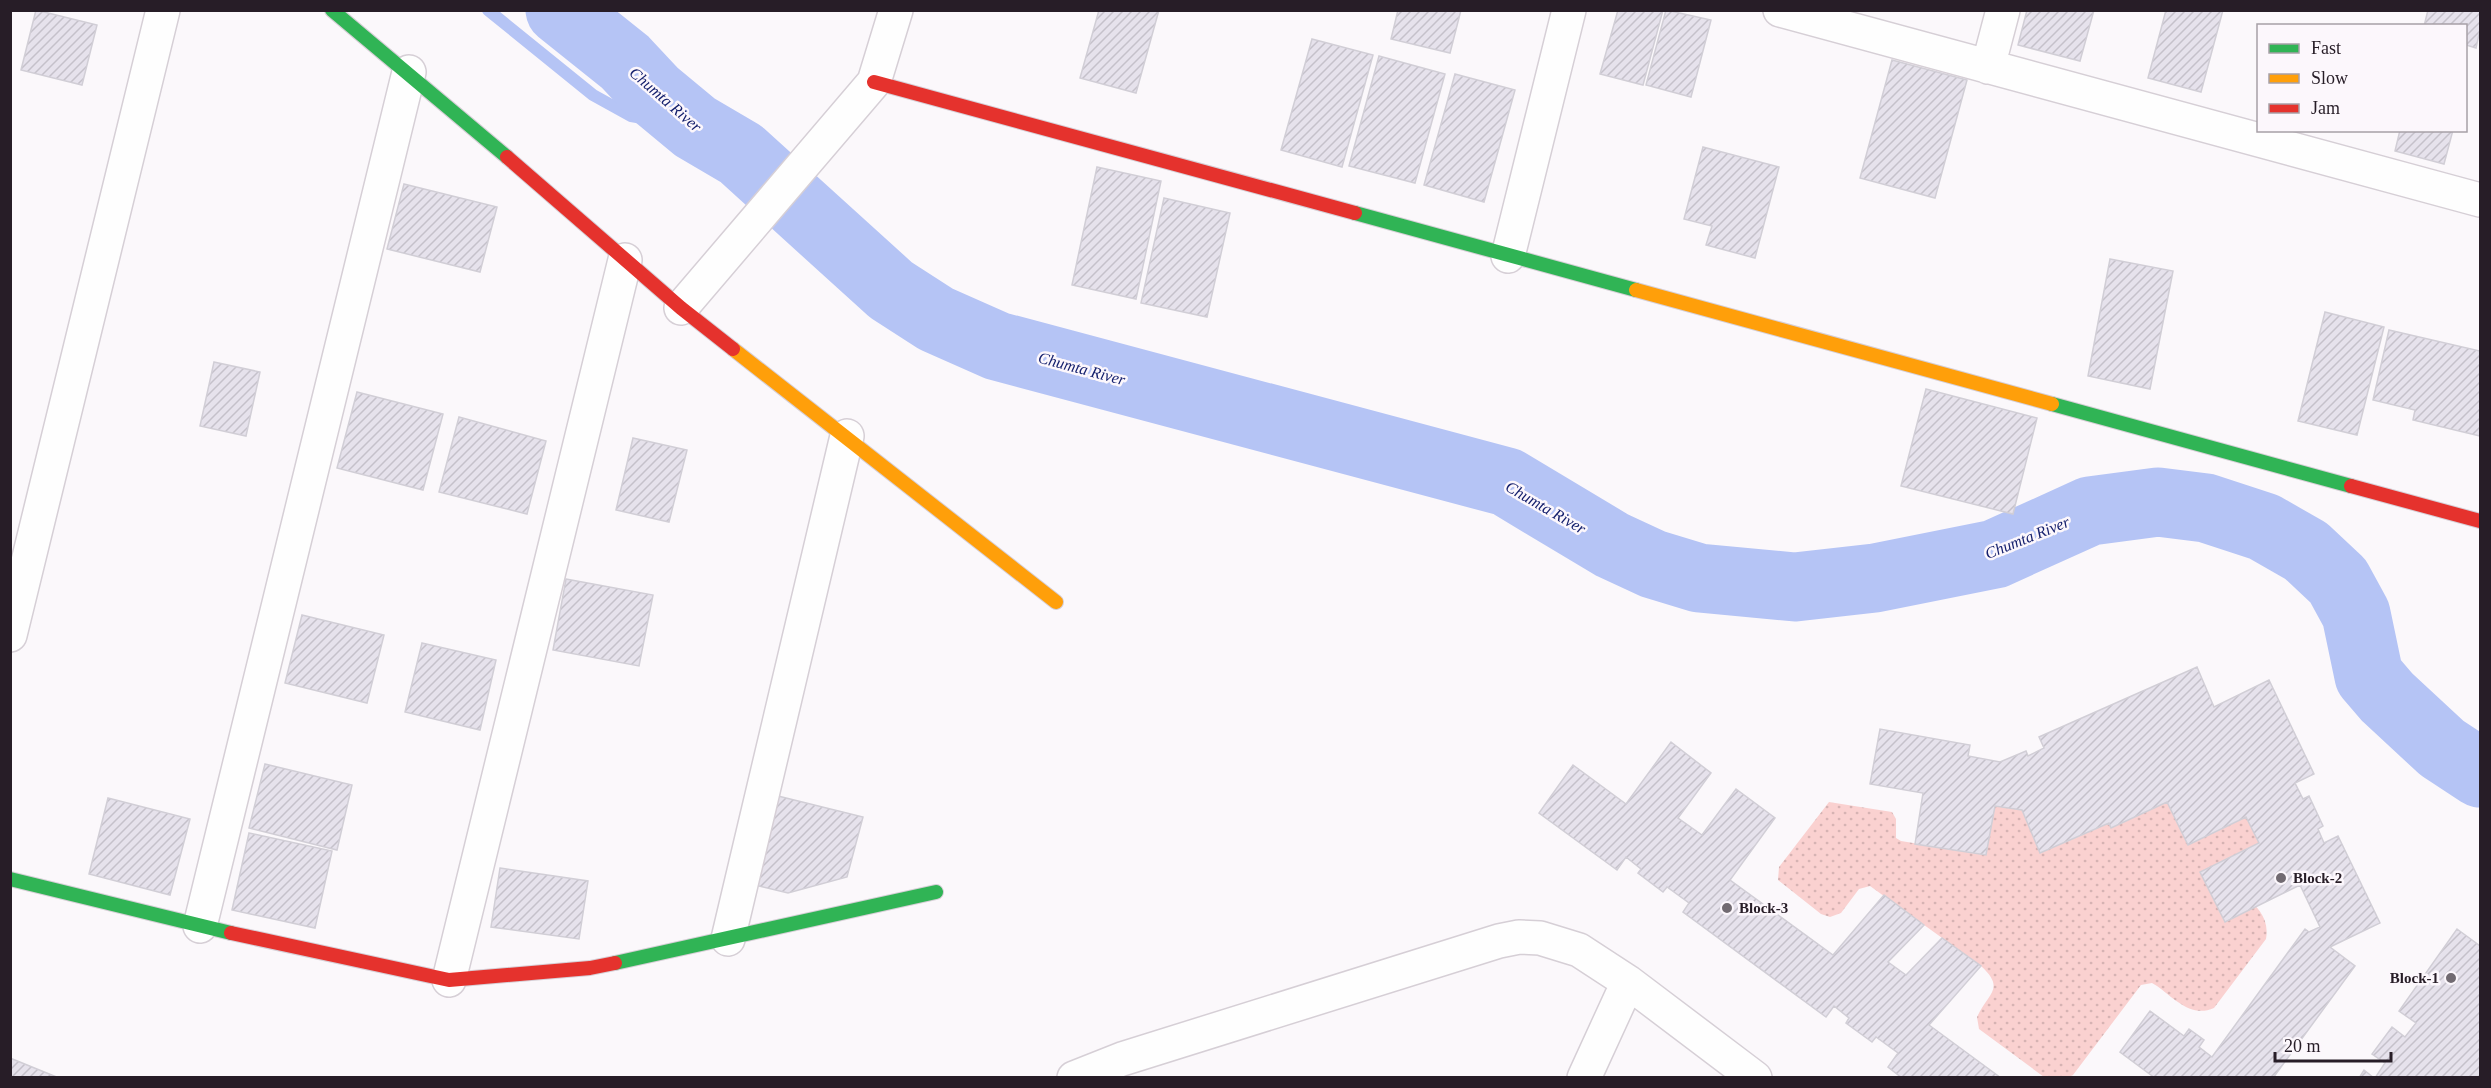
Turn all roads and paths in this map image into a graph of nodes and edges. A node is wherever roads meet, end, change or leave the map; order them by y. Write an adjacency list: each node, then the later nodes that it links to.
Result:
1 (163, 10): 17 (street)
2 (332, 10): 8 (street)
3 (896, 10): 9 (street)
4 (1569, 10): 11 (street)
5 (1780, 10): 7 (street)
6 (2003, 10): 7 (street)
7 (1988, 67): 10 (street)
8 (409, 72): 12 (street); 20 (street)
9 (874, 82): 11 (street); 13 (street)
10 (2481, 200)
11 (1508, 256): 15 (street)
12 (626, 260): 13 (street); 22 (street)
13 (681, 308): 14 (street)
14 (848, 436): 16 (street); 21 (street)
15 (2481, 521)
16 (1056, 602)
17 (10, 635)
18 (10, 879): 20 (street)
19 (936, 892): 21 (street)
20 (200, 926): 22 (street)
21 (728, 939): 22 (street)
22 (449, 980)
23 (1628, 982): 24 (street); 26 (street); 27 (street)
24 (1118, 1068): 25 (street)
25 (1074, 1077)
26 (1584, 1077)
27 (1755, 1077)

